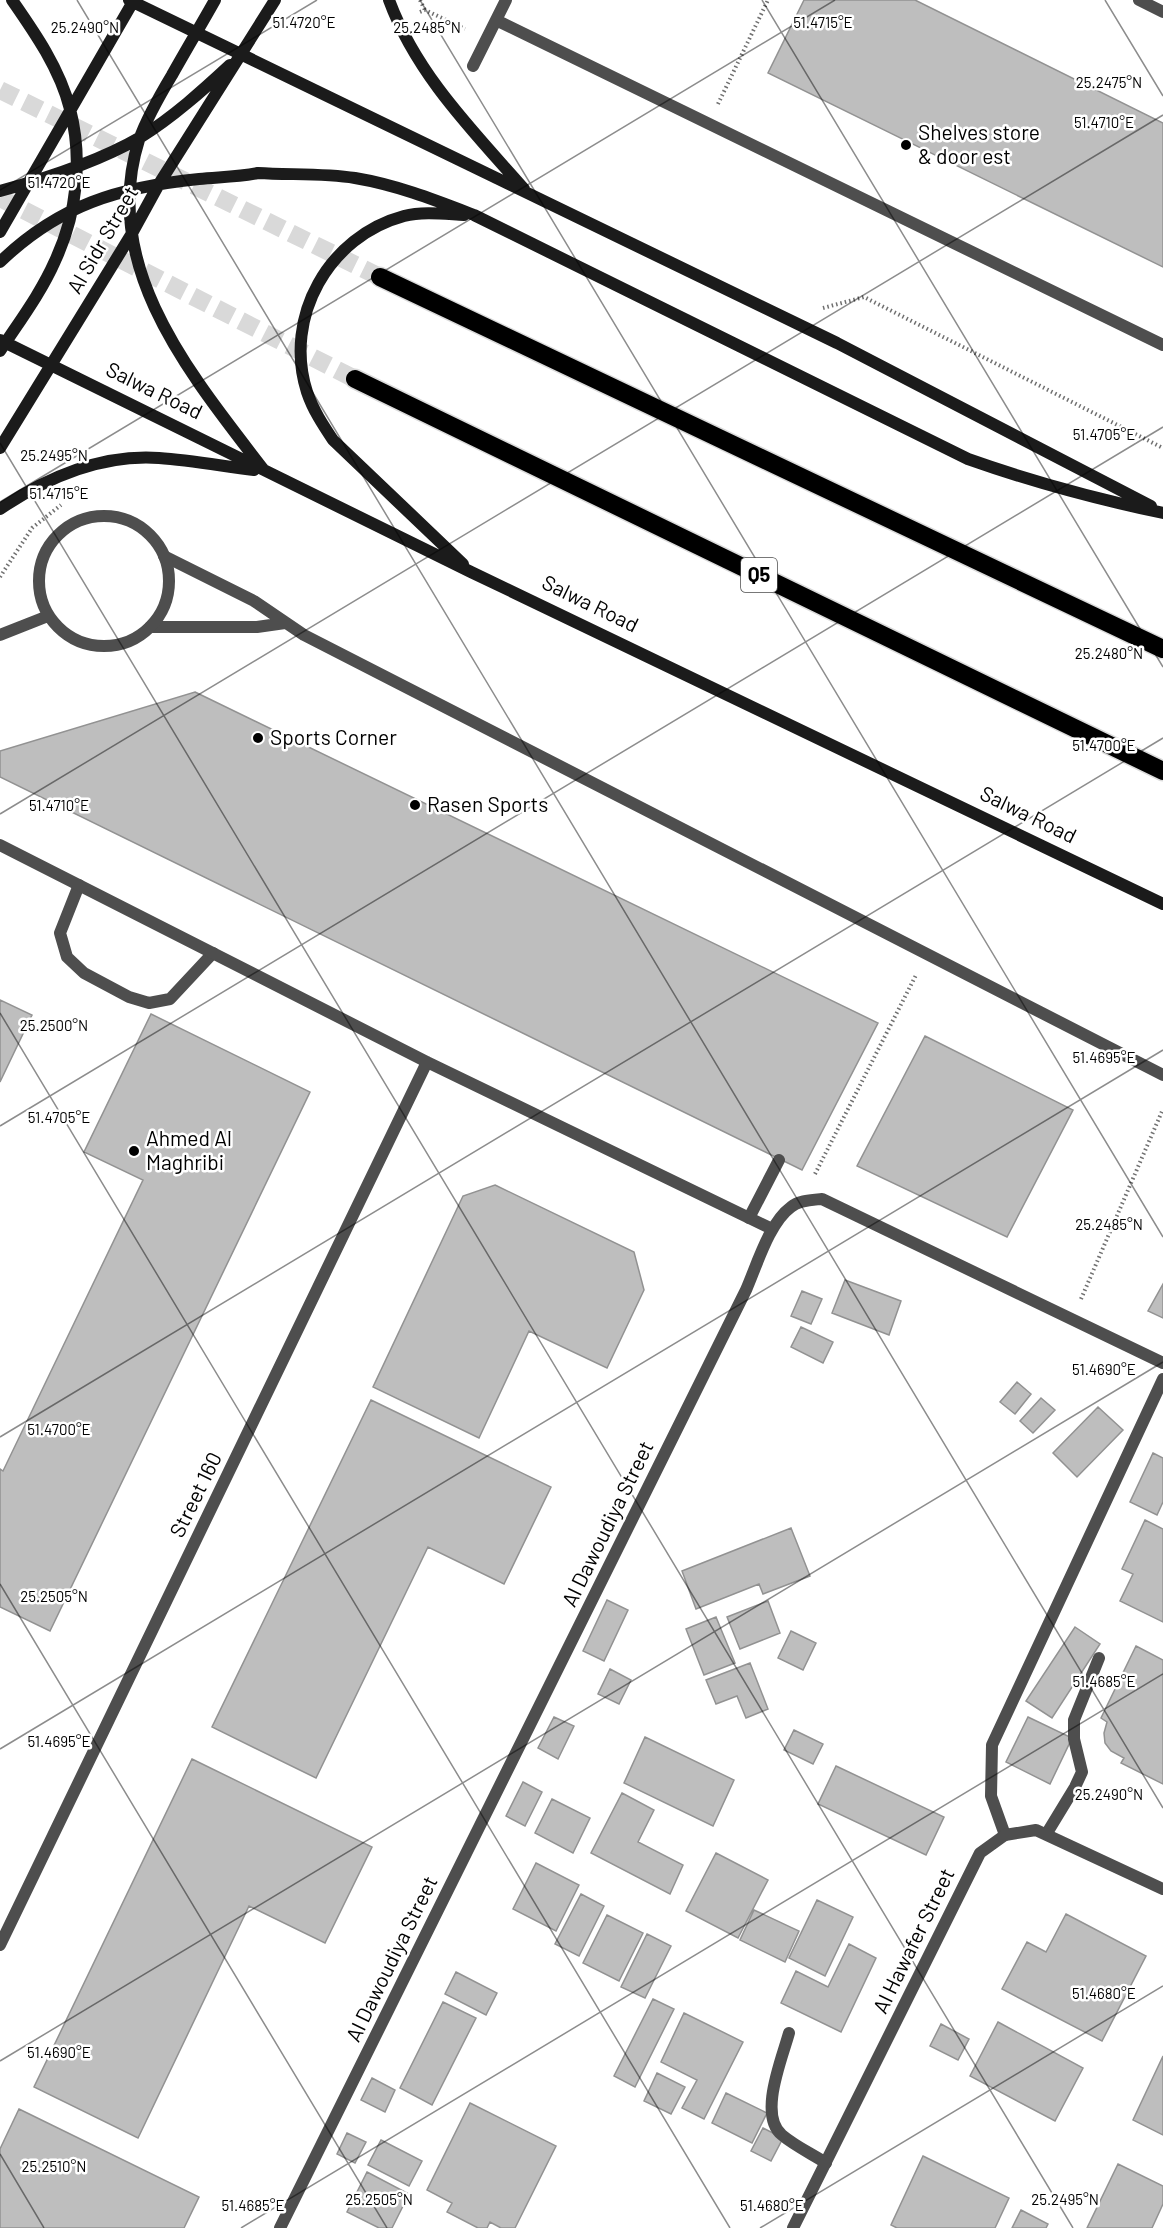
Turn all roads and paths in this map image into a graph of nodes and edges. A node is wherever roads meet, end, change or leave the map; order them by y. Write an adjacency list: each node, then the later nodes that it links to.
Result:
1 (12, 0): 18 (main road)
2 (215, 0): 14 (main road)
3 (275, 0): 16 (main road, Al Sidr Street)
4 (389, 0): 12 (main road)
5 (420, 0): 10 (path)
6 (506, 0): 13 (street)
7 (768, 0): 19 (path)
8 (1139, 0): 11 (street)
9 (132, 1): 14 (main road); 18 (main road)
10 (425, 10): 12 (path); 15 (path)
11 (1163, 12)
12 (397, 20): 26 (main road)
13 (496, 20): 15 (street); 19 (street)
14 (197, 32): 16 (main road); 20 (main road)
15 (486, 40): 17 (street)
16 (242, 54): 20 (main road); 23 (main road, Al Sidr Street); 26 (main road)
17 (473, 66)
18 (70, 109): 21 (main road); 22 (main road)
19 (708, 123): 35 (street)
20 (140, 137): 21 (main road); 24 (main road)
21 (77, 166): 22 (main road); 27 (main road)
22 (28, 183): 25 (main road); 29 (main road)
23 (159, 184): 24 (main road); 28 (main road); 30 (main road, Al Sidr Street)
24 (129, 190): 27 (main road); 30 (main road)
25 (0, 191)
26 (529, 194): 33 (main road)
27 (73, 208): 31 (main road); 34 (main road)
28 (474, 215): 43 (main road); 45 (main road)
29 (0, 232)
30 (131, 236): 36 (main road, Al Sidr Street); 40 (main road)
31 (0, 262)
32 (380, 277): 51 (highway)
33 (785, 318): 39 (path); 43 (main road)
34 (2, 345): 36 (main road, Salwa Road)
35 (1163, 345)
36 (50, 366): 38 (main road, Al Sidr Street); 40 (main road, Salwa Road)
37 (355, 379): 52 (highway, Q5)
38 (0, 447)
39 (1163, 448)
40 (266, 472): 42 (main road); 45 (main road, Salwa Road)
41 (69, 498): 46 (path)
42 (0, 509)
43 (1163, 512)
44 (164, 556): 47 (street); 48 (street); 49 (street)
45 (471, 572): 55 (main road, Salwa Road)
46 (0, 577)
47 (48, 615): 49 (street); 50 (street)
48 (285, 622): 49 (street); 57 (street)
49 (150, 627)
50 (0, 635)
51 (1163, 649)
52 (1163, 771)
53 (0, 844): 54 (street)
54 (79, 885): 56 (street); 56 (street)
55 (1163, 904)
56 (213, 953): 58 (street)
57 (927, 953): 59 (street); 62 (path)
58 (427, 1062): 63 (street); 72 (street, Street 160)
59 (1163, 1075)
60 (1163, 1109): 65 (path)
61 (779, 1160): 63 (street)
62 (801, 1202): 64 (street, Al Dawoudiya Street); 65 (street)
63 (749, 1218): 64 (street)
64 (772, 1229): 75 (street, Al Dawoudiya Street)
65 (1072, 1319): 66 (street)
66 (1163, 1363)
67 (1163, 1379): 70 (street)
68 (1099, 1658): 69 (street)
69 (1047, 1833): 70 (street, Al Hawafer Street); 71 (street, Al Hawafer Street)
70 (1005, 1836): 74 (street, Al Hawafer Street)
71 (1163, 1889)
72 (0, 1945)
73 (789, 2033): 74 (street)
74 (826, 2163): 76 (street, Al Hawafer Street)
75 (280, 2228)
76 (794, 2228)

